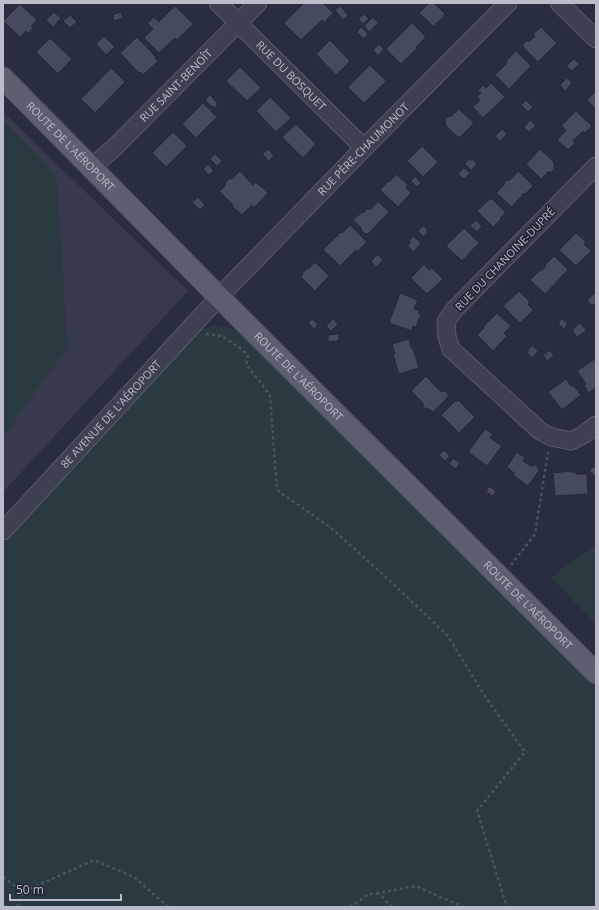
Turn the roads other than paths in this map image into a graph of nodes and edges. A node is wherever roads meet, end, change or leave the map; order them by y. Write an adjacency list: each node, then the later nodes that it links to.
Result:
1 (218, 3): 5 (street, RUE DU BOSQUET)
2 (258, 3): 5 (street, RUE SAINT-BENOÎT)
3 (508, 3): 8 (street, RUE PÈRE-CHAUMONOT)
4 (559, 3): 6 (street)
5 (238, 23): 8 (street, RUE DU BOSQUET); 10 (street, RUE SAINT-BENOÎT)
6 (596, 39)
7 (3, 78): 10 (main road, ROUTE DE L'AÉROPORT)
8 (364, 148): 11 (street, RUE PÈRE-CHAUMONOT)
9 (596, 166): 12 (street, RUE DU CHANOINE-DUPRÉ)
10 (92, 167): 11 (main road, ROUTE DE L'AÉROPORT)
11 (219, 297): 13 (street, 8E AVENUE DE L'AÉROPORT); 14 (main road, ROUTE DE L'AÉROPORT)
12 (596, 425)
13 (3, 531)
14 (596, 673)

